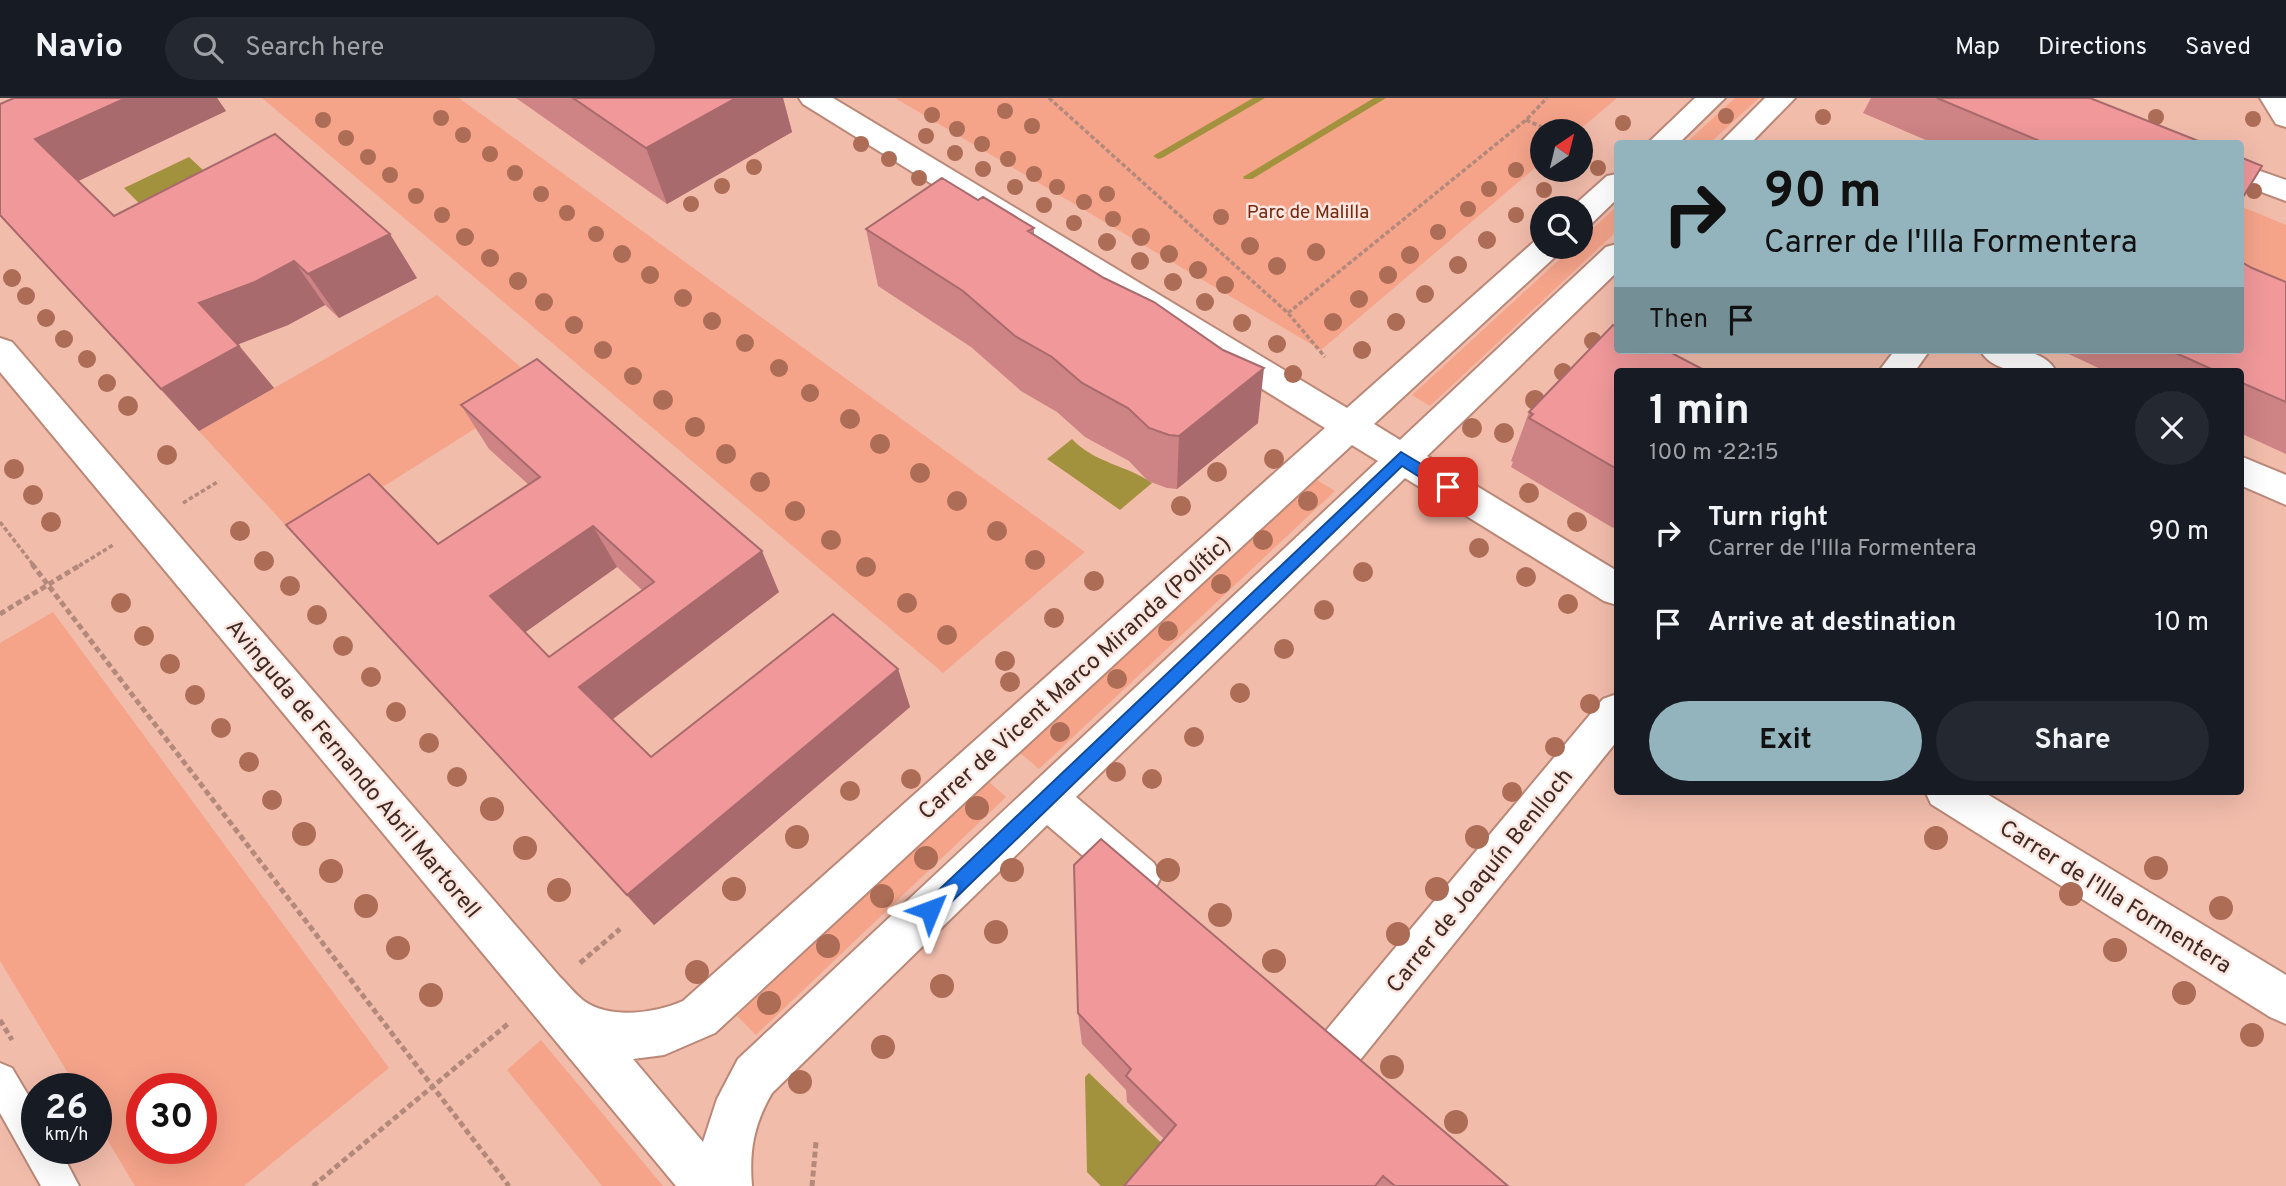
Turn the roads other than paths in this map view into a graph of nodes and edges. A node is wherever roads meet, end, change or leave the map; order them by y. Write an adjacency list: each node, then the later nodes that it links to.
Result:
1 (813, 98): 19 (street)
2 (1711, 98): 6 (street)
3 (1781, 98): 7 (street)
4 (2274, 98): 5 (street)
5 (2286, 118)
6 (1665, 140)
7 (1737, 140)
8 (2244, 175): 10 (street)
9 (1614, 186): 11 (street)
10 (2286, 191)
11 (1593, 205)
12 (1614, 257): 20 (street)
13 (1534, 259): 19 (street, Carrer de Vicent Marco Miranda (Polític))
14 (0, 350): 29 (street, Avinguda de Fernando Abril Martorell)
15 (1910, 354): 17 (street)
16 (2004, 354): 18 (street)
17 (1898, 368)
18 (2033, 368)
19 (1349, 426): 20 (street); 29 (street, Carrer de Vicent Marco Miranda (Polític))
20 (1401, 458): 23 (street); 26 (street)
21 (2244, 471): 22 (street)
22 (2286, 491)
23 (1614, 588)
24 (1614, 715): 30 (street, Carrer de Joaquín Benlloch)
25 (1952, 795): 28 (street, Carrer de l'Illa Formentera)
26 (1047, 799): 27 (street); 36 (street)
27 (1170, 903)
28 (2286, 1001)
29 (572, 1021): 35 (street, Avinguda de Fernando Abril Martorell)
30 (1339, 1048)
31 (0, 1080): 32 (lane)
32 (21, 1116)
33 (48, 1164): 34 (lane)
34 (61, 1186)
35 (708, 1186)
36 (727, 1186)

